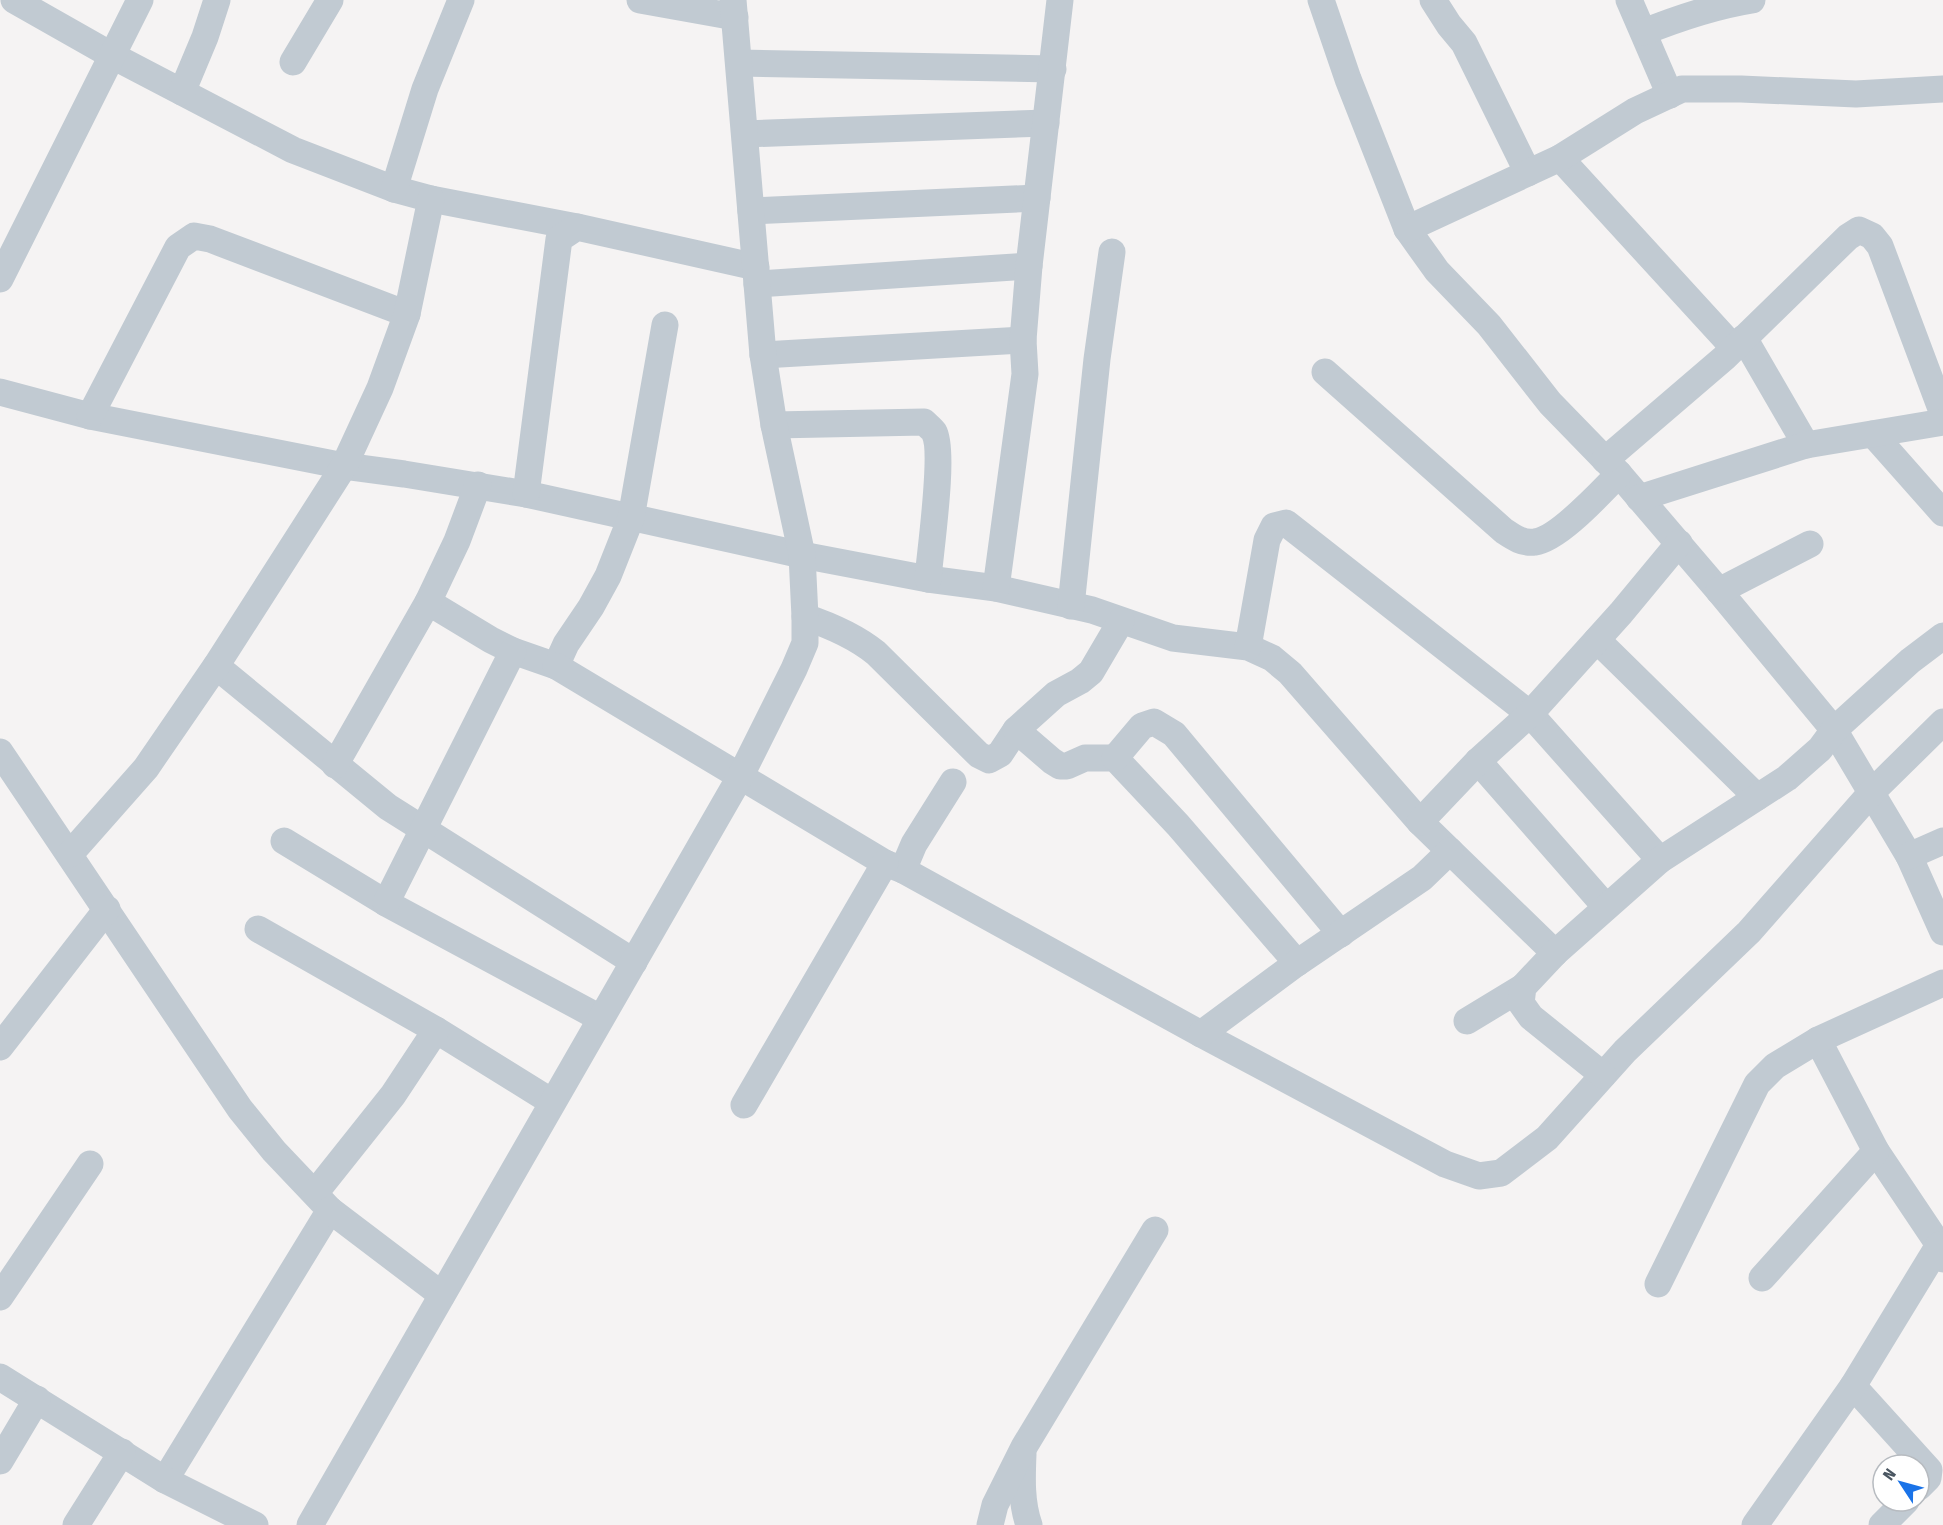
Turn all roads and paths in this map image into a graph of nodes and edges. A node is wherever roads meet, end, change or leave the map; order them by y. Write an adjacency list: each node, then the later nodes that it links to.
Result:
1 (140, 0): 14 (street)
2 (217, 0): 19 (street)
3 (330, 0): 15 (street)
4 (461, 0): 25 (street)
5 (640, 0): 12 (street)
6 (1060, 0): 17 (street)
7 (1321, 0): 30 (street)
8 (1433, 0): 24 (street)
9 (1629, 0): 13 (street)
10 (1752, 0): 13 (street)
11 (24, 2): 14 (street)
12 (734, 8): 16 (street)
13 (1644, 32): 20 (street)
14 (111, 55): 19 (street); 34 (street)
15 (293, 62)
16 (739, 63): 17 (street); 22 (street)
17 (1053, 69): 21 (street)
18 (1943, 89): 20 (street)
19 (182, 92): 25 (street)
20 (1670, 95): 23 (street)
21 (1046, 123): 22 (street); 26 (street)
22 (745, 134): 28 (street)
23 (1560, 158): 24 (street); 38 (street)
24 (1528, 173): 30 (street)
25 (394, 189): 27 (street)
26 (1037, 198): 28 (street); 32 (street)
27 (431, 199): 29 (street); 35 (street)
28 (751, 211): 33 (street)
29 (577, 227): 33 (street); 51 (street)
30 (1407, 229): 49 (street)
31 (1112, 252): 62 (street)
32 (1029, 266): 33 (street); 37 (street)
33 (757, 276): 39 (street)
34 (0, 279)
35 (407, 314): 43 (street); 48 (street)
36 (665, 325): 54 (street)
37 (1023, 340): 39 (street); 59 (street)
38 (1739, 343): 42 (street); 47 (street); 49 (street)
39 (764, 355): 45 (street)
40 (1325, 372): 49 (street)
41 (0, 392): 43 (street)
42 (1943, 414)
43 (90, 416): 48 (street)
44 (1943, 422): 46 (street)
45 (774, 425): 57 (street); 58 (street)
46 (1873, 434): 47 (street); 53 (street)
47 (1806, 445): 52 (street)
48 (344, 466): 50 (street); 69 (street)
49 (1612, 467): 52 (street)
50 (478, 485): 51 (street); 61 (street)
51 (526, 494): 54 (street)
52 (1639, 498): 55 (street)
53 (1943, 513)
54 (631, 518): 57 (street); 70 (street)
55 (1679, 543): 60 (street); 66 (street)
56 (1810, 544): 60 (street)
57 (802, 555): 58 (street); 63 (street)
58 (928, 579): 59 (street)
59 (996, 588): 62 (street)
60 (1719, 591): 74 (street)
61 (428, 602): 68 (street); 78 (street)
62 (1071, 606): 64 (street)
63 (805, 617): 73 (street); 79 (street)
64 (1120, 621): 67 (street); 73 (street)
65 (1943, 636): 74 (street)
66 (1597, 640): 71 (street); 82 (street)
67 (1248, 647): 71 (street); 83 (street)
68 (513, 651): 70 (street); 84 (street)
69 (216, 666): 78 (street); 88 (street)
70 (556, 666): 79 (street)
71 (1530, 714): 77 (street); 90 (street)
72 (1943, 722): 81 (street)
73 (1016, 730): 75 (street)
74 (1834, 730): 81 (street); 82 (street)
75 (1115, 758): 97 (street); 100 (street)
76 (2, 759): 88 (street)
77 (1478, 761): 83 (street); 93 (street)
78 (335, 765): 84 (street)
79 (740, 777): 91 (street); 99 (street)
80 (953, 782): 91 (street)
81 (1872, 792): 89 (street); 109 (street)
82 (1757, 797): 90 (street)
83 (1420, 822): 87 (street)
84 (422, 830): 92 (street); 99 (street)
85 (1943, 841): 89 (street)
86 (284, 842): 92 (street)
87 (1450, 851): 97 (street); 98 (street)
88 (70, 854): 94 (street)
89 (1909, 856): 96 (street)
90 (1660, 860): 93 (street)
91 (894, 867): 106 (street); 111 (street)
92 (386, 903): 103 (street)
93 (1606, 907): 98 (street)
94 (107, 909): 108 (street); 114 (street)
95 (258, 929): 105 (street)
96 (1943, 932)
97 (1341, 934): 100 (street)
98 (1555, 953): 102 (street)
99 (634, 962): 103 (street)
100 (1297, 963): 106 (street)
101 (1943, 983): 107 (street)
102 (1523, 987): 104 (street); 109 (street)
103 (600, 1018): 110 (street)
104 (1467, 1021)
105 (435, 1030): 110 (street); 114 (street)
106 (1201, 1034): 109 (street)
107 (1818, 1040): 112 (street); 118 (street)
108 (0, 1047)
109 (1603, 1075)
110 (552, 1102): 119 (street)
111 (744, 1105)
112 (1876, 1151): 116 (street); 117 (street)
113 (90, 1164): 120 (street)
114 (322, 1202): 119 (street); 128 (street)
115 (1155, 1230): 124 (street)
116 (1941, 1252): 122 (street)
117 (1762, 1278)
118 (1658, 1284)
119 (442, 1295): 131 (street)
120 (0, 1297)
121 (0, 1377): 123 (street)
122 (1853, 1386): 126 (street); 134 (street)
123 (37, 1399): 125 (street); 127 (street)
124 (1024, 1447): 132 (street); 133 (street)
125 (122, 1452): 128 (street); 129 (street)
126 (1914, 1453)
127 (0, 1461)
128 (165, 1480): 130 (street)
129 (76, 1525)
130 (255, 1525)
131 (310, 1525)
132 (990, 1525)
133 (1029, 1525)
134 (1755, 1525)

